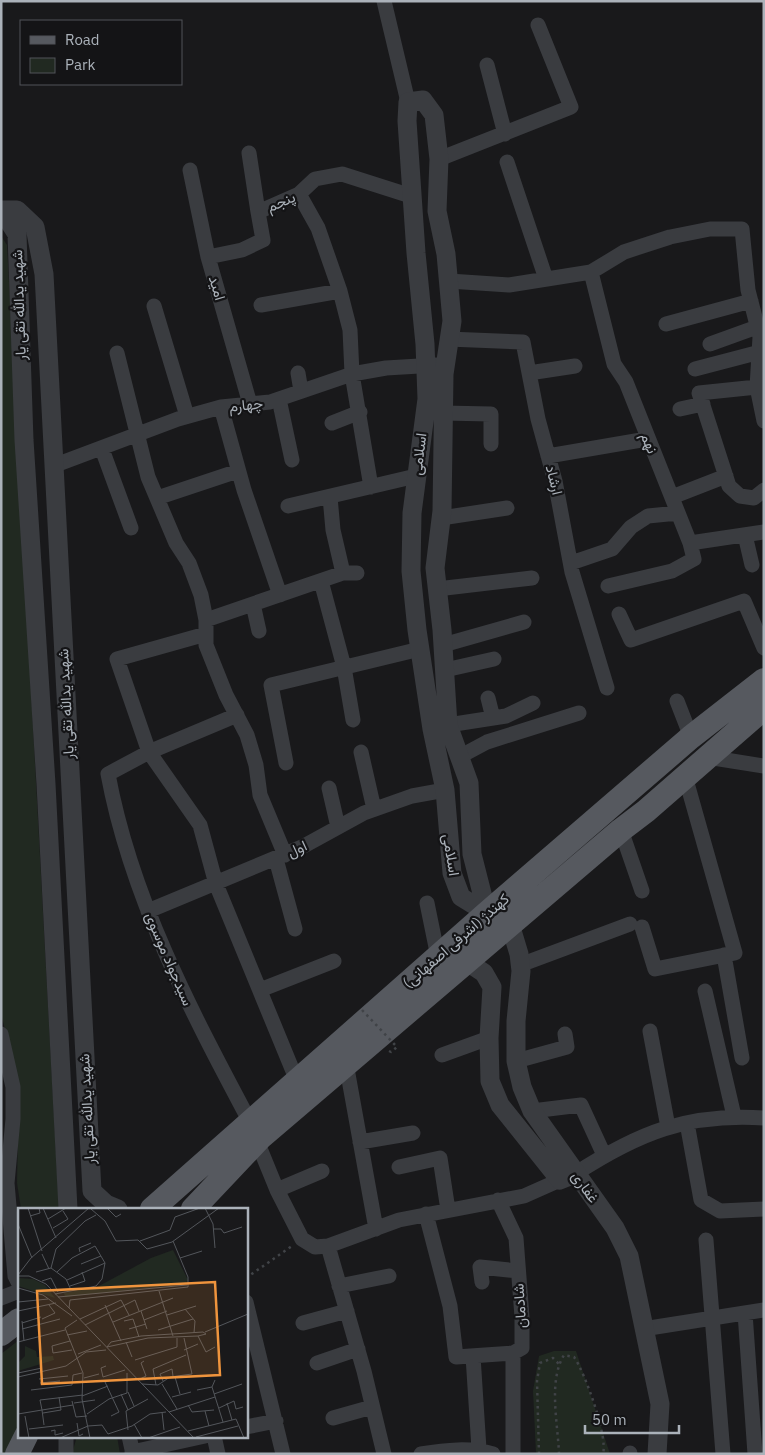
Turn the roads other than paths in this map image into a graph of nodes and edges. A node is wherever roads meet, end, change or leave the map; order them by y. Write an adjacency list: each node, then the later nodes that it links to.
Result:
1 (384, 1): 4 (street)
2 (538, 25): 5 (street)
3 (487, 65): 5 (street)
4 (408, 102): 7 (street, اسلامی); 11 (street, اسلامی)
5 (505, 134): 7 (street)
6 (248, 153): 13 (street)
7 (439, 159): 18 (street, اسلامی)
8 (507, 162): 17 (street)
9 (190, 170): 15 (street, امید)
10 (299, 194): 11 (street, پنجم); 13 (street, پنجم); 19 (street)
11 (411, 196): 29 (street, اسلامی)
12 (1, 210): 53 (street, شهید یدالله تقی یار)
13 (258, 212): 15 (street, پنجم)
14 (1, 217): 151 (street, شهید یدالله تقی یار)
15 (208, 257): 38 (street, امید)
16 (591, 272): 17 (street); 20 (street); 48 (street, نهم)
17 (546, 279): 18 (street)
18 (449, 281): 25 (street, اسلامی)
19 (340, 291): 21 (street); 34 (street)
20 (751, 301): 23 (street); 24 (street)
21 (262, 305)
22 (154, 306): 44 (street)
23 (666, 324)
24 (757, 326): 26 (street); 28 (street)
25 (448, 339): 29 (street, اسلامی); 32 (street, ارشاد)
26 (710, 344)
27 (117, 353): 47 (street)
28 (761, 362): 31 (street); 35 (street)
29 (435, 366): 34 (street, چهارم); 43 (street, اسلامی); 55 (street, اسلامی)
30 (575, 366): 32 (street)
31 (695, 369)
32 (529, 372): 51 (street, ارشاد)
33 (298, 373): 36 (street)
34 (352, 374): 36 (street, چهارم); 42 (street)
35 (757, 387): 39 (street); 45 (street)
36 (301, 391): 37 (street, چهارم)
37 (279, 399): 38 (street, چهارم); 52 (street)
38 (250, 404): 40 (street, چهارم)
39 (703, 404): 41 (street); 56 (street)
40 (221, 407): 44 (street, چهارم); 54 (street)
41 (680, 409)
42 (360, 412): 46 (street); 57 (street)
43 (443, 413): 49 (street); 65 (street, اسلامی)
44 (187, 416): 47 (street, چهارم)
45 (764, 421)
46 (332, 423)
47 (137, 434): 50 (street, چهارم); 61 (street)
48 (647, 439): 51 (street); 60 (street, نهم)
49 (491, 444)
50 (102, 449): 53 (street, چهارم); 66 (street)
51 (548, 456): 70 (street, ارشاد)
52 (292, 460)
53 (53, 466): 150 (street, شهید یدالله تقی یار)
54 (238, 471): 61 (street); 76 (street)
55 (416, 476): 57 (street); 84 (street, اسلامی)
56 (726, 476): 58 (street); 60 (street)
57 (371, 487): 59 (street)
58 (764, 490)
59 (330, 497): 62 (street); 73 (street)
60 (672, 497): 64 (street, نهم)
61 (157, 498): 80 (street)
62 (288, 506)
63 (507, 508): 65 (street)
64 (678, 514): 69 (street, نهم); 70 (street)
65 (441, 518): 75 (street, اسلامی)
66 (131, 528)
67 (764, 532): 68 (street)
68 (745, 535): 69 (street); 71 (street)
69 (690, 543): 74 (street)
70 (571, 563): 88 (street, ارشاد)
71 (752, 566)
72 (532, 578): 75 (street)
73 (321, 581): 76 (street); 86 (street)
74 (608, 586)
75 (438, 589): 82 (street, اسلامی)
76 (280, 595): 77 (street)
77 (253, 604): 80 (street); 81 (street)
78 (619, 614): 83 (street)
79 (524, 622): 82 (street)
80 (206, 627): 94 (street); 99 (street)
81 (259, 631)
82 (443, 645): 87 (street, اسلامی)
83 (764, 648)
84 (420, 649): 86 (street); 108 (street, اسلامی)
85 (494, 659): 87 (street)
86 (344, 667): 96 (street); 104 (street)
87 (445, 670): 97 (street, اسلامی)
88 (607, 688)
89 (762, 691): 98 (main road, کهندژ (اشرفی اصفهانی)); 102 (main road)
90 (488, 698): 95 (street)
91 (677, 701): 98 (street)
92 (533, 703): 95 (street)
93 (579, 713): 101 (street)
94 (237, 715): 99 (street); 113 (street)
95 (493, 718): 97 (street)
96 (354, 720)
97 (448, 725): 101 (street, اسلامی)
98 (691, 737): 103 (main road, کهندژ (اشرفی اصفهانی))
99 (149, 752): 114 (street); 117 (street, سیدجواد موسوی)
100 (361, 752): 109 (street)
101 (459, 757): 118 (street, اسلامی)
102 (705, 758): 105 (street); 106 (main road, کهندژ (اشرفی اصفهانی))
103 (663, 761): 110 (main road); 118 (main road, کهندژ (اشرفی اصفهانی))
104 (286, 763)
105 (764, 766)
106 (685, 776): 110 (main road, کهندژ (اشرفی اصفهانی)); 121 (street)
107 (329, 788): 111 (street)
108 (445, 790): 109 (street, اول); 118 (street, اسلامی)
109 (374, 809): 111 (street, اول)
110 (646, 811): 112 (main road, کهندژ (اشرفی اصفهانی))
111 (338, 827): 113 (street, اول)
112 (621, 830): 115 (street); 119 (main road, کهندژ (اشرفی اصفهانی))
113 (281, 857): 114 (street, اول); 120 (street)
114 (216, 884): 117 (street, اول); 126 (street)
115 (642, 891)
116 (427, 903): 122 (street)
117 (148, 911): 142 (street, سیدجواد موسوی)
118 (487, 913): 122 (main road, کهندژ (اشرفی اصفهانی))
119 (510, 924): 123 (main road, کهندژ (اشرفی اصفهانی)); 125 (street, غفاری)
120 (295, 929)
121 (724, 955): 125 (street); 133 (street)
122 (438, 957): 136 (main road, کهندژ (اشرفی اصفهانی))
123 (466, 961): 131 (street, غفاری); 135 (main road, کهندژ (اشرفی اصفهانی))
124 (334, 962): 126 (street)
125 (520, 965): 134 (street, غفاری)
126 (260, 990): 136 (street)
127 (705, 991): 138 (street)
128 (650, 1031): 141 (street)
129 (1, 1034): 149 (street)
130 (565, 1034): 134 (street)
131 (489, 1038): 132 (street); 148 (street, غفاری)
132 (442, 1055)
133 (742, 1058)
134 (516, 1061): 137 (street, غفاری)
135 (346, 1063): 142 (main road, کهندژ (اشرفی اصفهانی)); 144 (street)
136 (296, 1081): 142 (main road, کهندژ (اشرفی اصفهانی))
137 (532, 1111): 145 (street); 148 (street, غفاری)
138 (734, 1116): 139 (street); 140 (street)
139 (764, 1118)
140 (687, 1123): 141 (street); 158 (street)
141 (668, 1127): 145 (street)
142 (254, 1131): 152 (street, سیدجواد موسوی); 156 (main road, کهندژ (اشرفی اصفهانی)); 157 (main road, کهندژ (اشرفی اصفهانی))
143 (413, 1133): 144 (street)
144 (360, 1142): 161 (street)
145 (604, 1154): 148 (street)
146 (400, 1167): 159 (street)
147 (322, 1171): 152 (street)
148 (568, 1177): 153 (street); 178 (street, غفاری)
149 (4, 1183): 166 (street)
150 (92, 1185): 151 (street); 155 (street, شهید یدالله تقی یار)
151 (66, 1188): 154 (street, شهید یدالله تقی یار)
152 (277, 1190): 163 (street, سیدجواد موسوی)
153 (498, 1200): 159 (street); 164 (street, شادمان)
154 (68, 1208)
155 (116, 1208)
156 (153, 1208)
157 (194, 1208)
158 (764, 1209)
159 (448, 1210): 160 (street)
160 (426, 1214): 161 (street); 182 (street)
161 (376, 1229): 163 (street)
162 (706, 1240): 175 (street)
163 (328, 1246): 168 (street)
164 (518, 1271): 167 (street); 181 (street, شادمان)
165 (389, 1276): 168 (street)
166 (18, 1282)
167 (482, 1282)
168 (339, 1286): 173 (street)
169 (18, 1291): 170 (street)
170 (1, 1298)
171 (248, 1310): 186 (street)
172 (764, 1310): 174 (street)
173 (346, 1311): 177 (street); 180 (street)
174 (745, 1313): 175 (street); 205 (street)
175 (712, 1318): 178 (street); 204 (street)
176 (18, 1321): 179 (main road)
177 (303, 1323)
178 (643, 1329): 203 (street, غفاری)
179 (1, 1334)
180 (358, 1349): 183 (street); 184 (street)
181 (513, 1352): 182 (street); 202 (street)
182 (473, 1356): 193 (street)
183 (317, 1363)
184 (372, 1406): 185 (street); 200 (street)
185 (333, 1418)
186 (276, 1421): 187 (street); 199 (street)
187 (248, 1427)
188 (25, 1438): 195 (main road)
189 (66, 1438): 197 (street)
190 (129, 1438): 194 (street)
191 (196, 1438): 194 (street)
192 (214, 1438): 198 (street)
193 (486, 1452): 201 (street)
194 (132, 1453)
195 (18, 1454): 196 (street)
196 (22, 1454)
197 (66, 1454)
198 (218, 1454)
199 (283, 1454)
200 (384, 1454)
201 (421, 1454)
202 (513, 1454)
203 (657, 1454)
204 (723, 1454)
205 (755, 1454)

